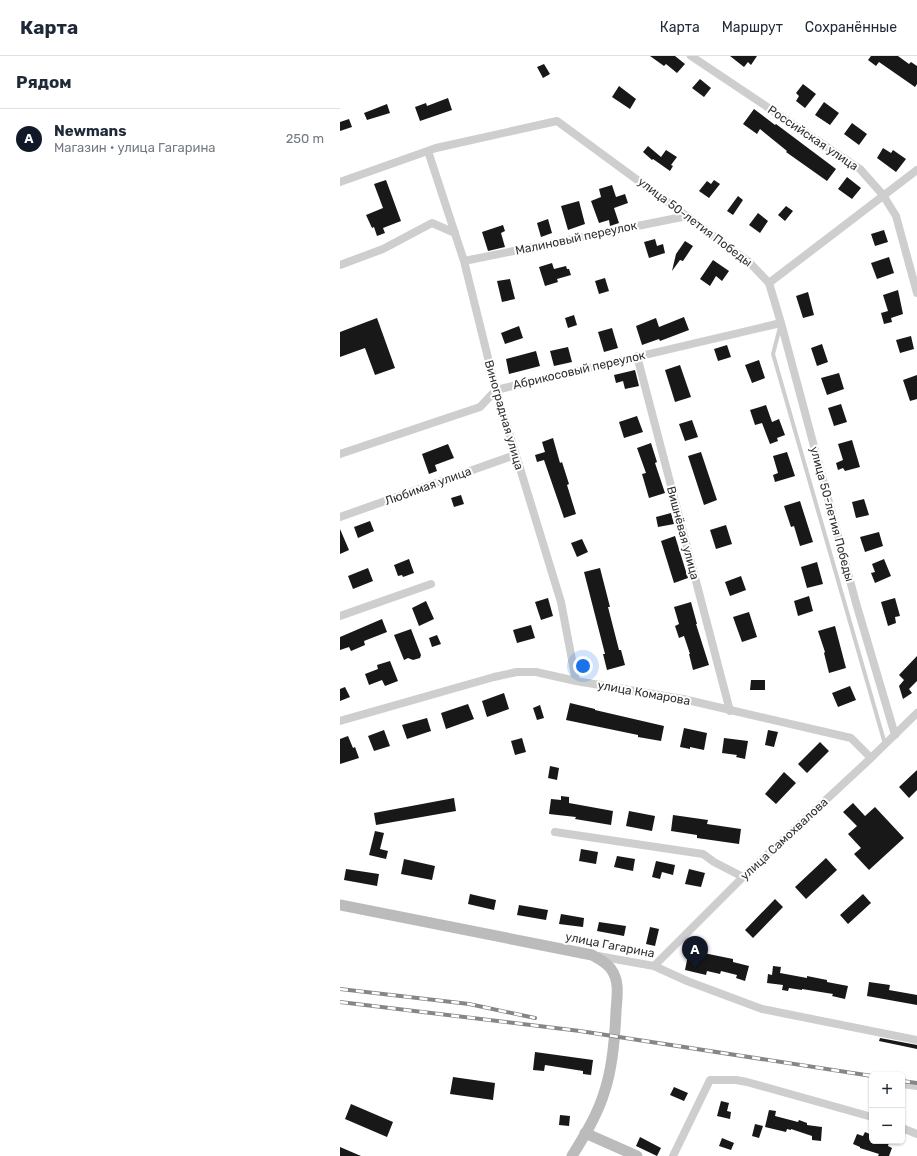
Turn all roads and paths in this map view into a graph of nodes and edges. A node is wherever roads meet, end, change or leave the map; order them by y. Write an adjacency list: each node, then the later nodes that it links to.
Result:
1 (691, 56): 5 (street, Российская улица)
2 (428, 151): 4 (street, улица 50-летия Победы); 6 (street, улица 50-летия Победы); 7 (street, Виноградная улица)
3 (917, 170): 5 (street)
4 (340, 182)
5 (883, 195): 10 (street); 11 (street, Российская улица)
6 (687, 216): 8 (street, Малиновый переулок); 10 (street, улица 50-летия Победы)
7 (455, 234): 8 (street, Виноградная улица); 9 (street)
8 (464, 261): 14 (street, Виноградная улица)
9 (340, 264)
10 (769, 283): 12 (street, улица 50-летия Победы)
11 (917, 293)
12 (781, 323): 13 (street, Абрикосовый переулок); 24 (street, улица 50-летия Победы); 25 (lane)
13 (637, 356): 14 (street, Абрикосовый переулок); 21 (street, Вишнёвая улица)
14 (496, 390): 15 (street); 16 (street, Виноградная улица)
15 (340, 454)
16 (516, 455): 17 (street, Любимая улица); 20 (street, Виноградная улица)
17 (340, 517)
18 (431, 584): 19 (street)
19 (340, 616)
20 (576, 681): 21 (street, улица Комарова); 23 (street, улица Комарова)
21 (730, 711): 26 (street, улица Комарова)
22 (917, 713): 24 (street, улица Самохвалова)
23 (340, 721)
24 (895, 735): 25 (street, улица Самохвалова)
25 (885, 744): 26 (street, улица Самохвалова)
26 (871, 758): 28 (street, улица Самохвалова)
27 (555, 832): 28 (street)
28 (743, 877): 31 (street, улица Самохвалова)
29 (340, 905): 30 (street, улица Гагарина)
30 (592, 955): 31 (street, улица Гагарина); 37 (street)
31 (654, 966): 32 (street, улица Гагарина)
32 (917, 1040)
33 (905, 1084): 34 (street)
34 (917, 1086)
35 (869, 1112): 41 (street)
36 (905, 1129): 38 (street)
37 (585, 1133): 39 (street); 40 (street)
38 (917, 1134)
39 (572, 1156)
40 (637, 1156)
41 (673, 1156)

